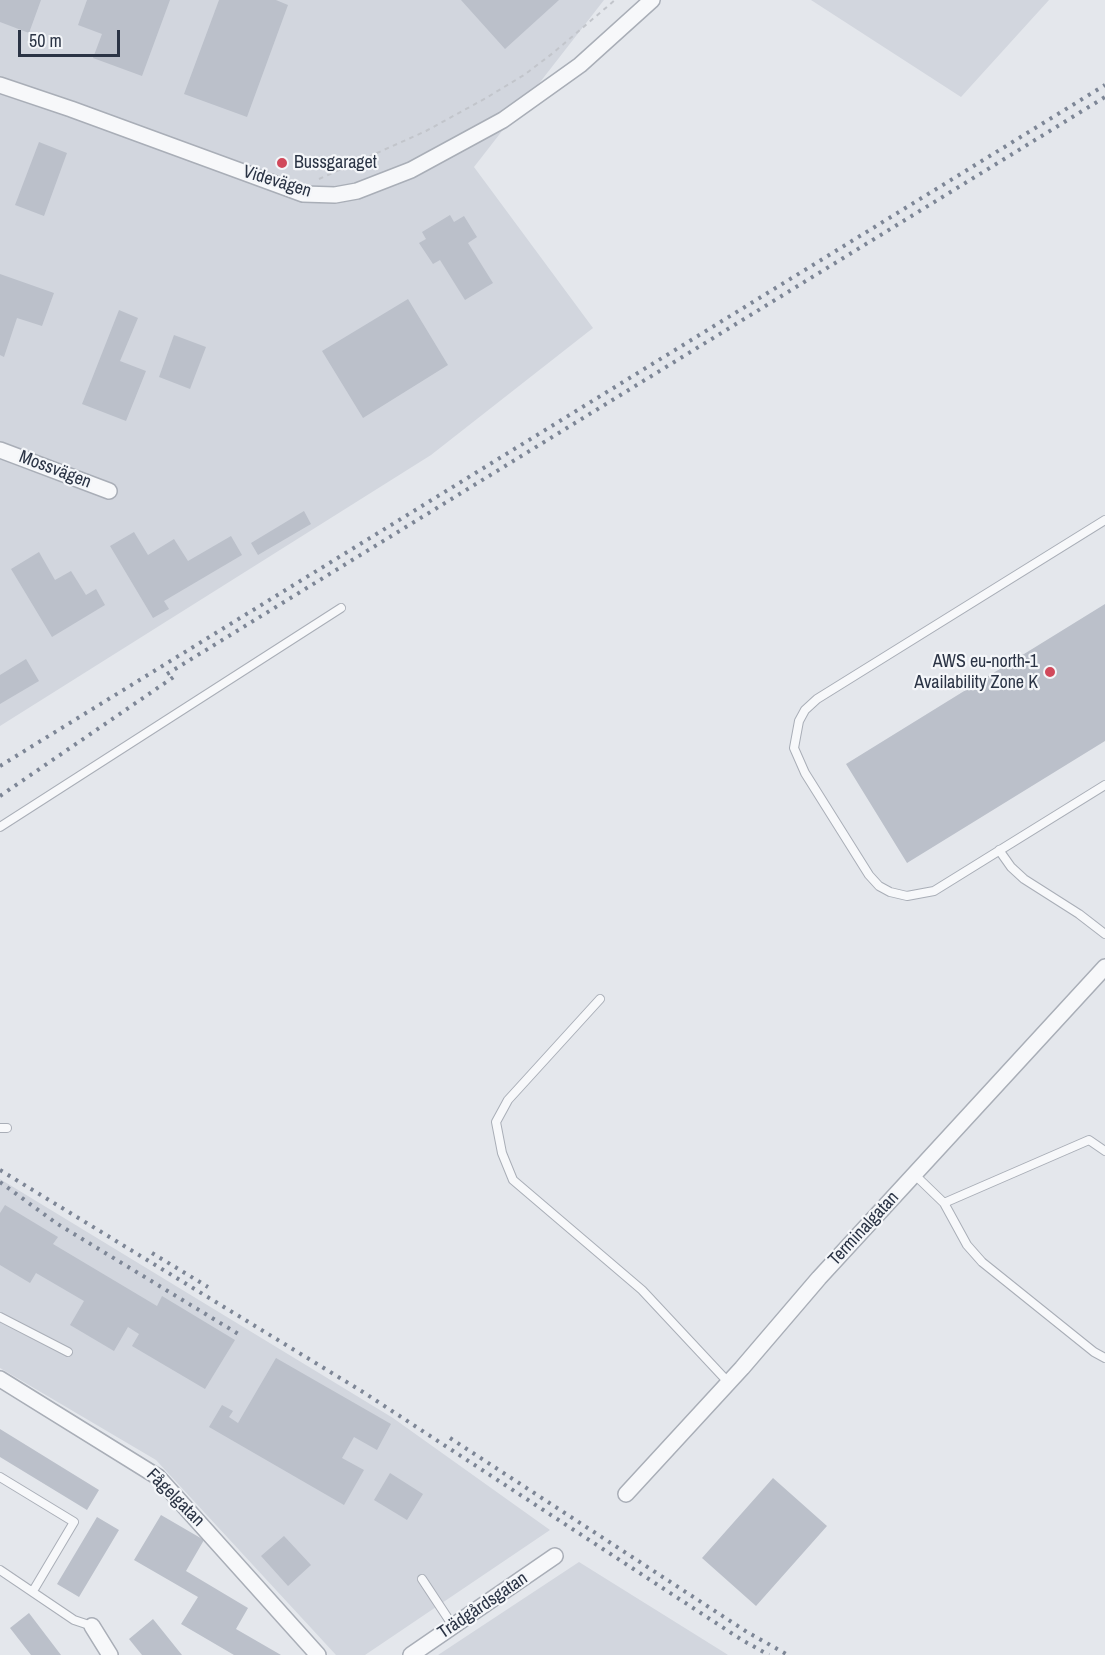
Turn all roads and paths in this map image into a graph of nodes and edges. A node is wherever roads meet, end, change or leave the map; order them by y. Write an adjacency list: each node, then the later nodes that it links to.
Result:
1 (615, 0): 4 (path)
2 (650, 1): 3 (street, Videvägen)
3 (0, 85)
4 (317, 180)
5 (0, 450): 6 (street, Mossvägen)
6 (109, 491)
7 (1105, 520): 11 (lane)
8 (341, 608): 10 (lane)
9 (1105, 785): 11 (lane)
10 (0, 827)
11 (999, 850): 12 (lane)
12 (1105, 934)
13 (1105, 967): 16 (street, Terminalgatan)
14 (600, 999): 22 (lane)
15 (1105, 1151): 17 (lane)
16 (915, 1175): 17 (lane); 22 (street, Terminalgatan)
17 (944, 1203): 20 (lane)
18 (0, 1317): 19 (lane)
19 (68, 1352)
20 (1105, 1358)
21 (0, 1379): 32 (street, Fågelgatan)
22 (728, 1382): 24 (street, Terminalgatan)
23 (0, 1477): 28 (lane)
24 (626, 1494)
25 (555, 1556): 30 (street, Trädgårdsgatan)
26 (0, 1570): 28 (lane)
27 (422, 1580): 30 (lane)
28 (33, 1591): 29 (lane)
29 (92, 1626): 31 (street)
30 (453, 1626): 33 (street, Trädgårdsgatan)
31 (110, 1655)
32 (318, 1655)
33 (411, 1655)

